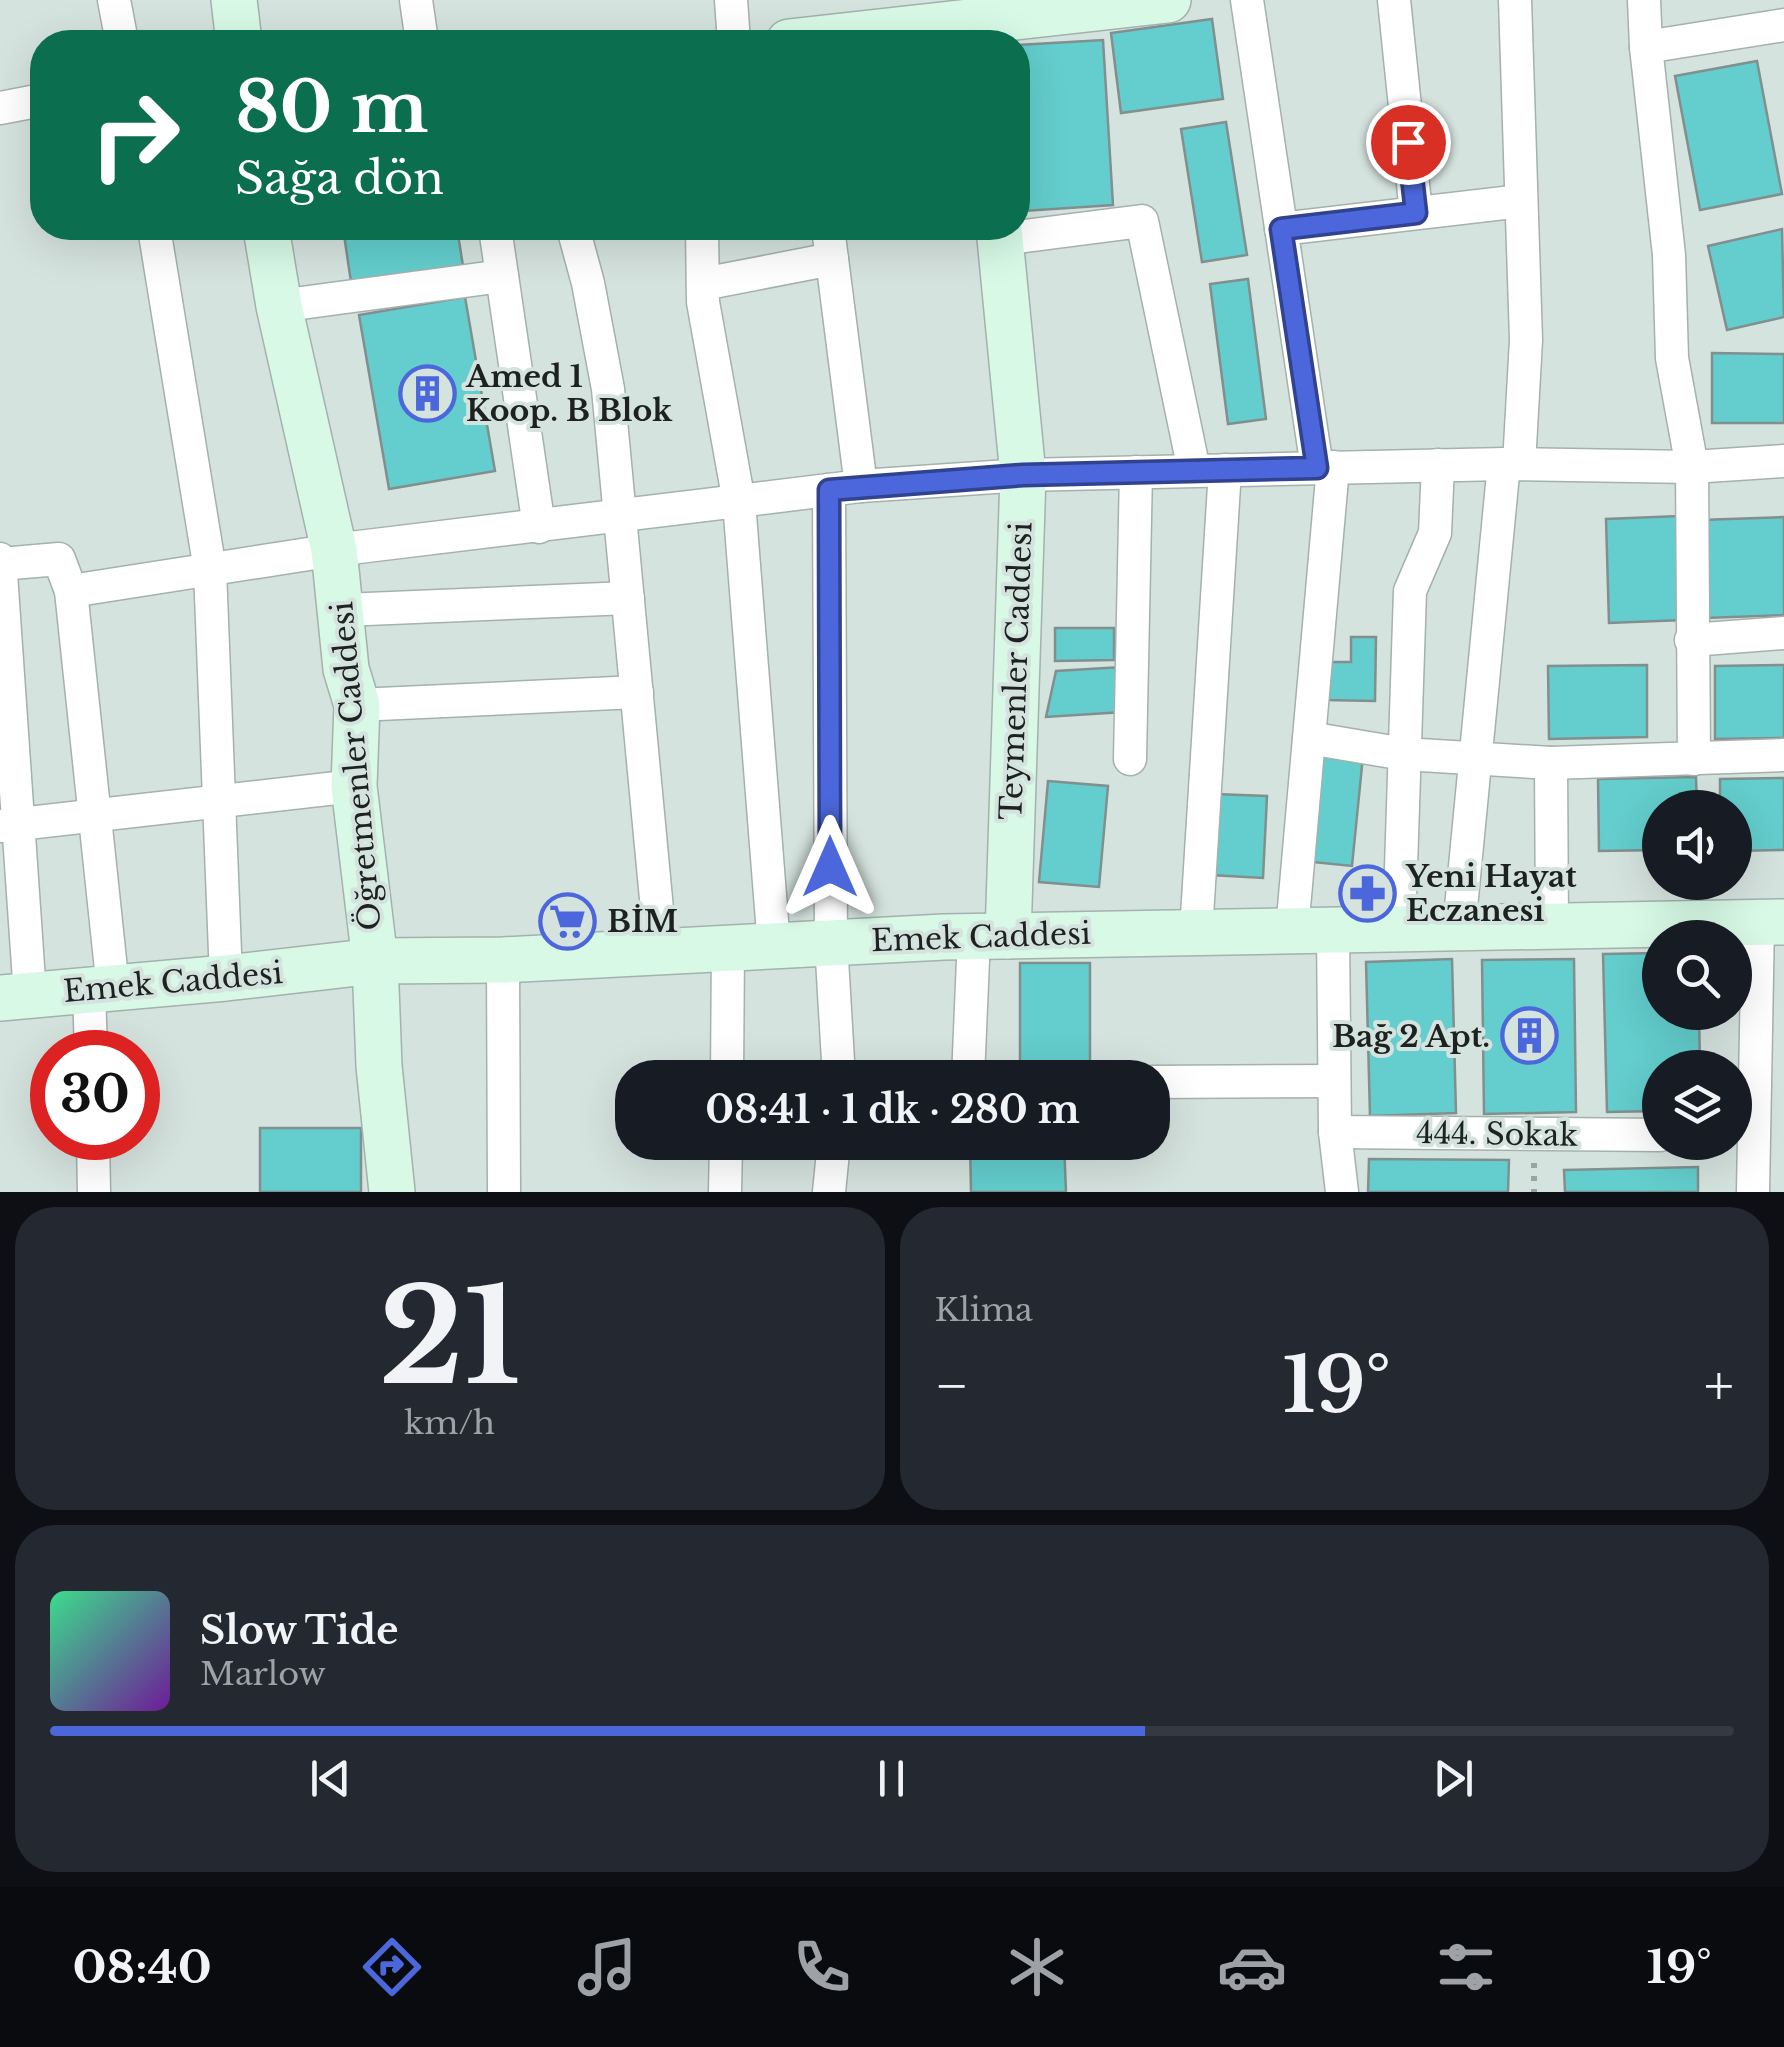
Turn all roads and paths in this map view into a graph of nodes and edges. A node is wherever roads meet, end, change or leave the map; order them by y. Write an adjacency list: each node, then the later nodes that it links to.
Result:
1 (114, 0): 12 (street)
2 (234, 0): 13 (street)
3 (416, 0): 14 (street)
4 (731, 0): 15 (street)
5 (1168, 0): 10 (street)
6 (1247, 0): 22 (street)
7 (1394, 0): 21 (street)
8 (1515, 0): 20 (street)
9 (1644, 0): 17 (street)
10 (974, 22): 16 (street)
11 (1784, 25): 17 (street)
12 (120, 30)
13 (238, 30)
14 (420, 30)
15 (733, 30)
16 (904, 30)
17 (1646, 46): 37 (street)
18 (30, 102): 19 (street)
19 (0, 108)
20 (1522, 200): 21 (street); 35 (street)
21 (1416, 213): 22 (street)
22 (1281, 229): 38 (street)
23 (1030, 230): 39 (street)
24 (156, 240): 48 (street)
25 (268, 240): 33 (street, Öğretmenler Caddesi)
26 (498, 240): 31 (street)
27 (576, 240): 44 (street)
28 (702, 240): 32 (street)
29 (1001, 240): 41 (street, Teymenler Caddesi)
30 (830, 243): 32 (street); 42 (street)
31 (502, 276): 33 (street); 45 (street)
32 (702, 284): 43 (street)
33 (278, 306): 46 (street, Öğretmenler Caddesi)
34 (1784, 461): 37 (street)
35 (1512, 464): 36 (street); 37 (street); 61 (street)
36 (1438, 466): 38 (street); 57 (street)
37 (1692, 466): 53 (street)
38 (1325, 468): 39 (street); 56 (street)
39 (1210, 470): 40 (street); 72 (street)
40 (1136, 472): 41 (street); 59 (street)
41 (1023, 475): 42 (street); 73 (street, Teymenler Caddesi)
42 (845, 488): 43 (street); 74 (street)
43 (740, 502): 44 (street); 75 (street)
44 (621, 517): 45 (street); 50 (street)
45 (539, 527): 46 (street)
46 (334, 550): 48 (street); 51 (street, Öğretmenler Caddesi)
47 (0, 563): 49 (street); 66 (street)
48 (210, 570): 49 (street); 64 (street)
49 (71, 591): 65 (street)
50 (628, 598): 51 (street); 54 (street)
51 (342, 610): 55 (street, Öğretmenler Caddesi)
52 (1784, 634): 53 (street)
53 (1691, 640): 60 (street)
54 (637, 692): 55 (street); 77 (street)
55 (357, 705): 63 (street, Öğretmenler Caddesi)
56 (1309, 738): 57 (street); 71 (street)
57 (1404, 754): 61 (street); 69 (street)
58 (1784, 755): 60 (street)
59 (1130, 758)
60 (1694, 759): 62 (street)
61 (1476, 760): 62 (street); 70 (street)
62 (1550, 763): 68 (street)
63 (354, 786): 64 (street); 79 (street, Öğretmenler Caddesi)
64 (217, 801): 65 (street); 80 (street)
65 (96, 815): 66 (street); 81 (street)
66 (10, 825): 82 (street)
67 (1771, 922): 68 (street, Emek Caddesi); 87 (street)
68 (1552, 926): 70 (street, Emek Caddesi)
69 (1399, 928): 70 (street, Emek Caddesi); 71 (street, Emek Caddesi)
70 (1459, 928)
71 (1312, 931): 72 (street, Emek Caddesi); 88 (street)
72 (1196, 932): 73 (street, Emek Caddesi)
73 (991, 936): 74 (street, Emek Caddesi); 86 (street)
74 (831, 942): 75 (street, Emek Caddesi); 85 (street)
75 (774, 946): 76 (street, Emek Caddesi)
76 (728, 948): 77 (street, Emek Caddesi); 84 (street)
77 (661, 952): 78 (street, Emek Caddesi)
78 (503, 960): 79 (street, Emek Caddesi); 98 (street)
79 (375, 961): 80 (street, Emek Caddesi); 97 (street, Öğretmenler Caddesi)
80 (226, 978): 81 (street, Emek Caddesi)
81 (101, 989): 82 (street, Emek Caddesi); 83 (street)
82 (15, 996)
83 (94, 1030)
84 (726, 1060)
85 (838, 1060)
86 (971, 1060)
87 (1752, 1072)
88 (1334, 1081): 89 (street); 90 (street)
89 (1170, 1082)
90 (1335, 1132): 91 (street, 444. Sokak); 101 (street)
91 (1642, 1135)
92 (93, 1160): 96 (street)
93 (726, 1160): 99 (street)
94 (832, 1160): 100 (street)
95 (1748, 1160): 102 (street)
96 (94, 1192)
97 (392, 1192)
98 (504, 1192)
99 (725, 1192)
100 (829, 1192)
101 (1342, 1192)
102 (1753, 1192)

